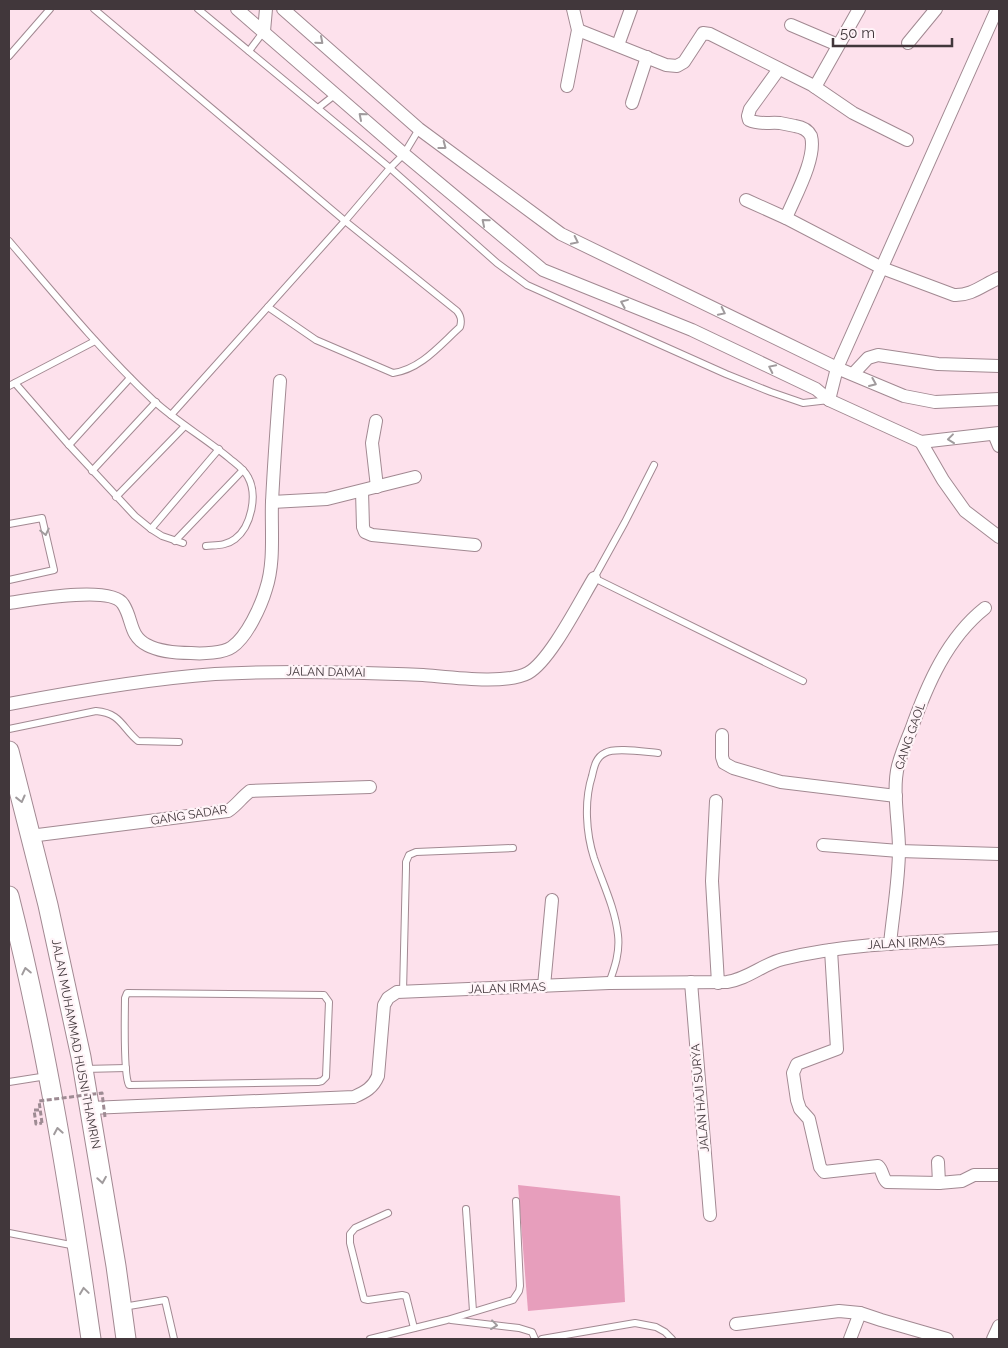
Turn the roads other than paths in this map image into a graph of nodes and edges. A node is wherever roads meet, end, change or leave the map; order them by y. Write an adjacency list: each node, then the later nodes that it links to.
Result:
1 (50, 9): 19 (lane)
2 (94, 9): 33 (lane)
3 (198, 9): 18 (lane)
4 (237, 9): 14 (street)
5 (266, 9): 14 (street)
6 (283, 9): 27 (street, one-way to 27)
7 (573, 9): 13 (street)
8 (631, 9): 16 (street)
9 (859, 9): 17 (street)
10 (936, 9): 15 (street)
11 (997, 9): 35 (street)
12 (791, 25): 17 (street)
13 (578, 30): 16 (street); 22 (street)
14 (264, 31): 18 (lane); 24 (street)
15 (908, 43)
16 (618, 45): 20 (street)
17 (838, 45): 23 (street)
18 (249, 51): 26 (lane)
19 (9, 56)
20 (647, 56): 21 (street); 25 (street)
21 (779, 69): 23 (street); 32 (street)
22 (568, 86)
23 (815, 87): 28 (street)
24 (336, 94): 26 (lane); 29 (street, one-way to 24)
25 (632, 103)
26 (318, 108): 30 (lane)
27 (419, 128): 29 (lane); 40 (street, one-way to 40)
28 (907, 140)
29 (404, 154): 30 (lane); 46 (street, one-way to 29)
30 (390, 168): 33 (lane); 46 (lane)
31 (746, 200): 32 (street)
32 (786, 218): 35 (street)
33 (345, 221): 37 (lane); 37 (lane)
34 (9, 241): 38 (lane)
35 (882, 268): 36 (street); 40 (street)
36 (999, 278)
37 (268, 307): 48 (lane)
38 (95, 341): 42 (lane); 44 (lane)
39 (999, 366): 41 (street)
40 (837, 368): 41 (street); 46 (street)
41 (853, 374): 45 (street, one-way to 45)
42 (130, 378): 47 (lane); 53 (lane)
43 (280, 381): 62 (street)
44 (12, 385): 53 (lane)
45 (999, 399)
46 (828, 400): 52 (street)
47 (156, 402): 48 (lane); 57 (lane)
48 (171, 415): 50 (lane)
49 (376, 421): 59 (street)
50 (185, 426): 54 (lane); 61 (lane)
51 (997, 437): 52 (street, one-way to 52)
52 (921, 442): 65 (street)
53 (68, 445): 57 (lane)
54 (219, 449): 56 (lane); 64 (lane)
55 (654, 465): 70 (lane)
56 (243, 470): 66 (lane); 69 (lane)
57 (92, 471): 61 (lane)
58 (415, 477): 59 (street)
59 (377, 487): 60 (street)
60 (362, 491): 62 (street); 68 (street)
61 (116, 497): 64 (lane)
62 (272, 502): 72 (street)
63 (9, 524): 71 (lane, one-way to 71)
64 (151, 529): 66 (lane)
65 (999, 537)
66 (176, 541): 67 (lane)
67 (183, 543)
68 (475, 545)
69 (206, 546)
70 (594, 578): 74 (lane); 75 (street, JALAN DAMAI)
71 (9, 580)
72 (9, 603)
73 (985, 608): 82 (street, GANG GAOL)
74 (803, 681)
75 (9, 704)
76 (9, 729): 78 (lane)
77 (722, 735): 82 (street)
78 (179, 742)
79 (9, 751): 84 (main road, JALAN MUHAMMAD HUSNI THAMRIN, one-way to 84)
80 (658, 753): 95 (lane)
81 (370, 787): 84 (street, GANG SADAR)
82 (896, 796): 87 (street, GANG GAOL)
83 (716, 801): 96 (street)
84 (30, 836): 100 (main road, JALAN MUHAMMAD HUSNI THAMRIN)
85 (823, 845): 87 (street)
86 (513, 848): 98 (lane)
87 (899, 850): 88 (street); 92 (street, GANG GAOL)
88 (999, 854)
89 (9, 896): 101 (main road, one-way to 89)
90 (552, 900): 97 (street)
91 (999, 938): 92 (street, JALAN IRMAS)
92 (890, 944): 93 (street, JALAN IRMAS)
93 (831, 950): 96 (street, JALAN IRMAS); 106 (street)
94 (691, 982): 95 (street, JALAN IRMAS); 96 (street, JALAN IRMAS); 110 (street, JALAN HAJI SURYA)
95 (609, 983): 97 (street, JALAN IRMAS)
96 (718, 983)
97 (544, 986): 98 (street, JALAN IRMAS)
98 (404, 992): 103 (street, JALAN IRMAS)
99 (126, 1068): 99 (lane); 100 (lane)
100 (83, 1069): 103 (main road, JALAN MUHAMMAD HUSNI THAMRIN)
101 (49, 1076): 102 (lane); 112 (main road, one-way to 101)
102 (9, 1082)
103 (98, 1112): 113 (main road, JALAN MUHAMMAD HUSNI THAMRIN, one-way to 113)
104 (938, 1162): 106 (street)
105 (999, 1175): 106 (street)
106 (939, 1182)
107 (516, 1201): 114 (lane)
108 (466, 1209): 114 (lane)
109 (388, 1214): 119 (lane)
110 (710, 1215)
111 (9, 1233): 112 (lane)
112 (78, 1247): 120 (main road, one-way to 112)
113 (122, 1308): 121 (main road, JALAN MUHAMMAD HUSNI THAMRIN); 122 (lane)
114 (473, 1311): 116 (lane)
115 (860, 1313): 117 (street); 127 (street); 128 (street)
116 (447, 1320): 119 (lane); 124 (lane, one-way to 124)
117 (736, 1324)
118 (999, 1326): 129 (street)
119 (414, 1328): 123 (lane)
120 (91, 1339)
121 (126, 1339)
122 (174, 1339)
123 (370, 1339)
124 (535, 1339)
125 (542, 1339): 126 (lane)
126 (672, 1339)
127 (850, 1339)
128 (947, 1339)
129 (993, 1339)

